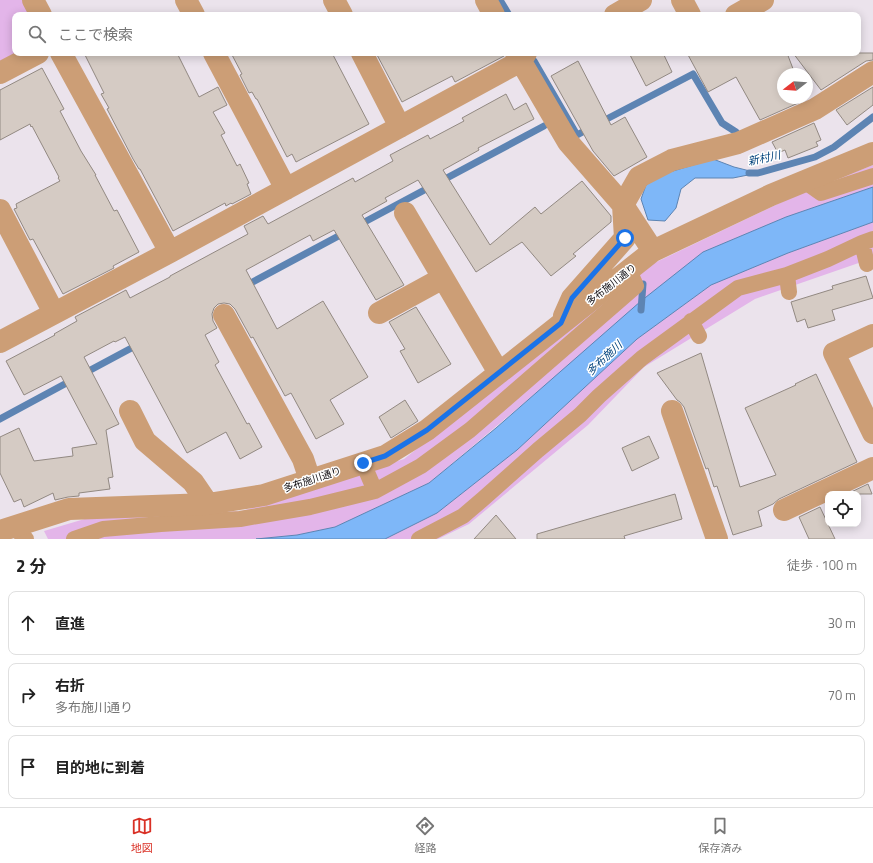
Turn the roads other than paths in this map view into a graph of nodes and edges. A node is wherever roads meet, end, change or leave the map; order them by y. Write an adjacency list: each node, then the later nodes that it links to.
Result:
1 (33, 0): 8 (street)
2 (186, 0): 9 (street)
3 (334, 0): 10 (street)
4 (486, 0): 11 (street)
5 (641, 0): 12 (street)
6 (682, 0): 13 (street)
7 (763, 0): 14 (street)
8 (39, 12)
9 (192, 12)
10 (340, 12)
11 (492, 12)
12 (620, 12)
13 (688, 12)
14 (741, 12)
15 (32, 56): 21 (street)
16 (63, 56): 32 (street)
17 (216, 56): 26 (street)
18 (364, 56): 22 (street)
19 (521, 56): 22 (street); 27 (street)
20 (873, 72): 27 (street)
21 (0, 73)
22 (400, 127): 26 (street)
23 (873, 153): 25 (street, 多布施川通り)
24 (873, 176): 25 (street)
25 (804, 181): 31 (street, 多布施川通り)
26 (286, 189): 32 (street)
27 (623, 205): 31 (street); 42 (street)
28 (0, 210): 38 (street)
29 (405, 213): 36 (street)
30 (867, 241): 33 (street); 35 (street)
31 (653, 251): 34 (street, 多布施川通り)
32 (170, 252): 38 (street)
33 (867, 264)
34 (629, 270): 42 (street, 多布施川通り); 53 (street)
35 (787, 275): 37 (street); 41 (street)
36 (443, 278): 39 (street); 46 (street)
37 (789, 292)
38 (54, 313): 45 (street)
39 (379, 313)
40 (224, 315): 52 (street)
41 (691, 321): 44 (street); 59 (street)
42 (561, 323): 46 (street, 多布施川通り)
43 (873, 335): 49 (street)
44 (699, 336)
45 (0, 342)
46 (499, 373): 50 (street, 多布施川通り)
47 (130, 411): 54 (street)
48 (672, 411): 60 (street)
49 (873, 433)
50 (363, 463): 52 (street, 多布施川通り); 53 (street)
51 (873, 468): 56 (street)
52 (306, 482): 54 (street, 多布施川通り); 55 (street)
53 (375, 491): 55 (street)
54 (208, 504): 57 (street, 多布施川通り)
55 (310, 507): 58 (street)
56 (784, 510)
57 (13, 532)
58 (74, 539)
59 (420, 539)
60 (717, 539)

